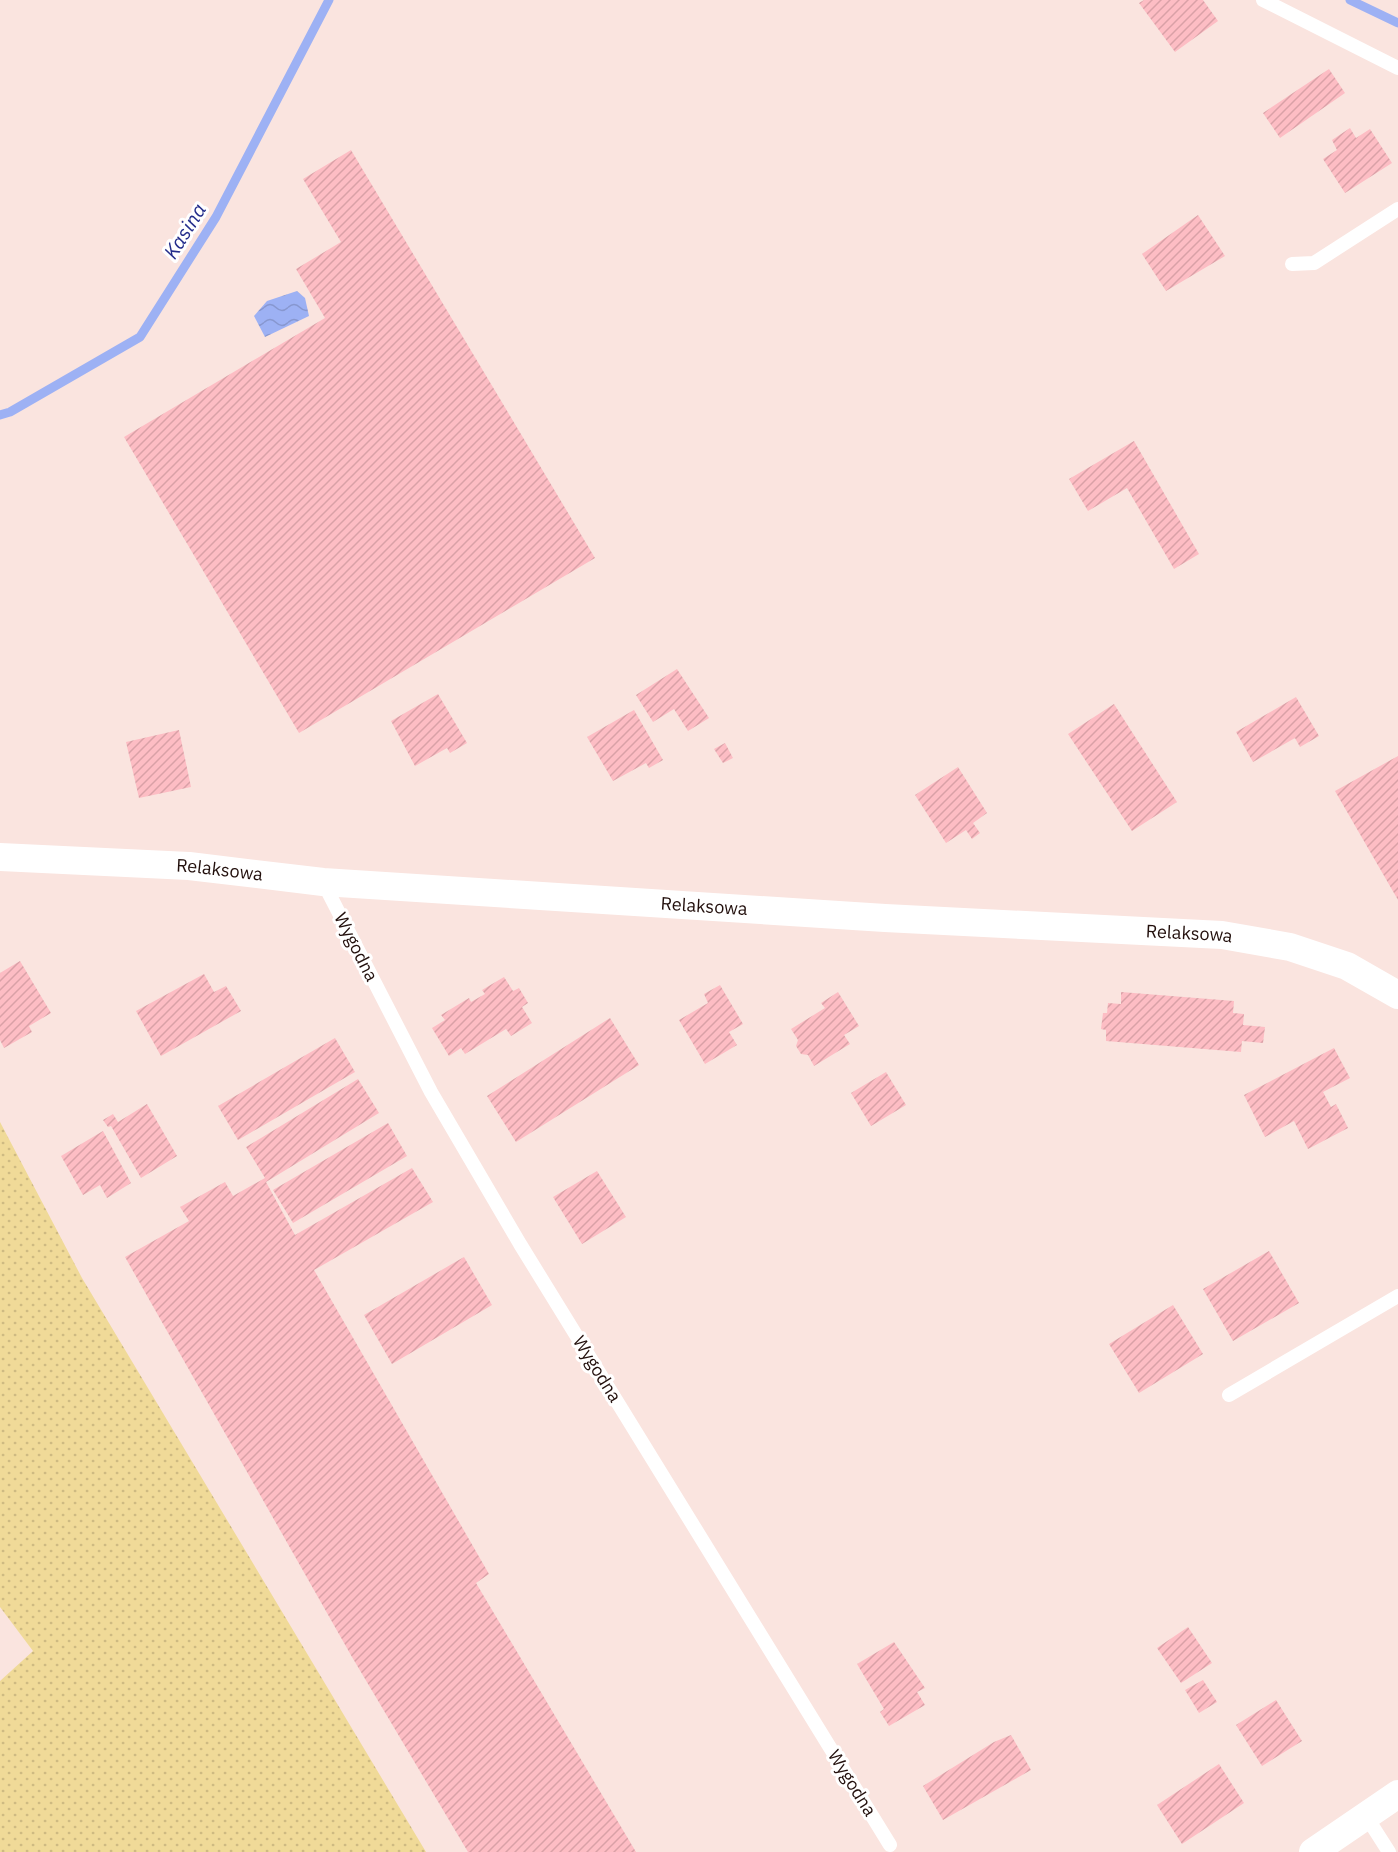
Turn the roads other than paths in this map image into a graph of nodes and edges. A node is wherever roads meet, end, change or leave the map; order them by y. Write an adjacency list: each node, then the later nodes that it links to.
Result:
1 (1263, 0): 2 (lane)
2 (1398, 68)
3 (1398, 209): 4 (lane)
4 (1292, 264)
5 (0, 857): 6 (street, Relaksowa)
6 (323, 882): 7 (street, Relaksowa); 12 (lane, Wygodna)
7 (1398, 995)
8 (1398, 1296): 9 (lane)
9 (1229, 1395)
10 (1398, 1794): 11 (street)
11 (1366, 1816): 13 (street); 14 (lane)
12 (890, 1845)
13 (1312, 1852)
14 (1389, 1852)

